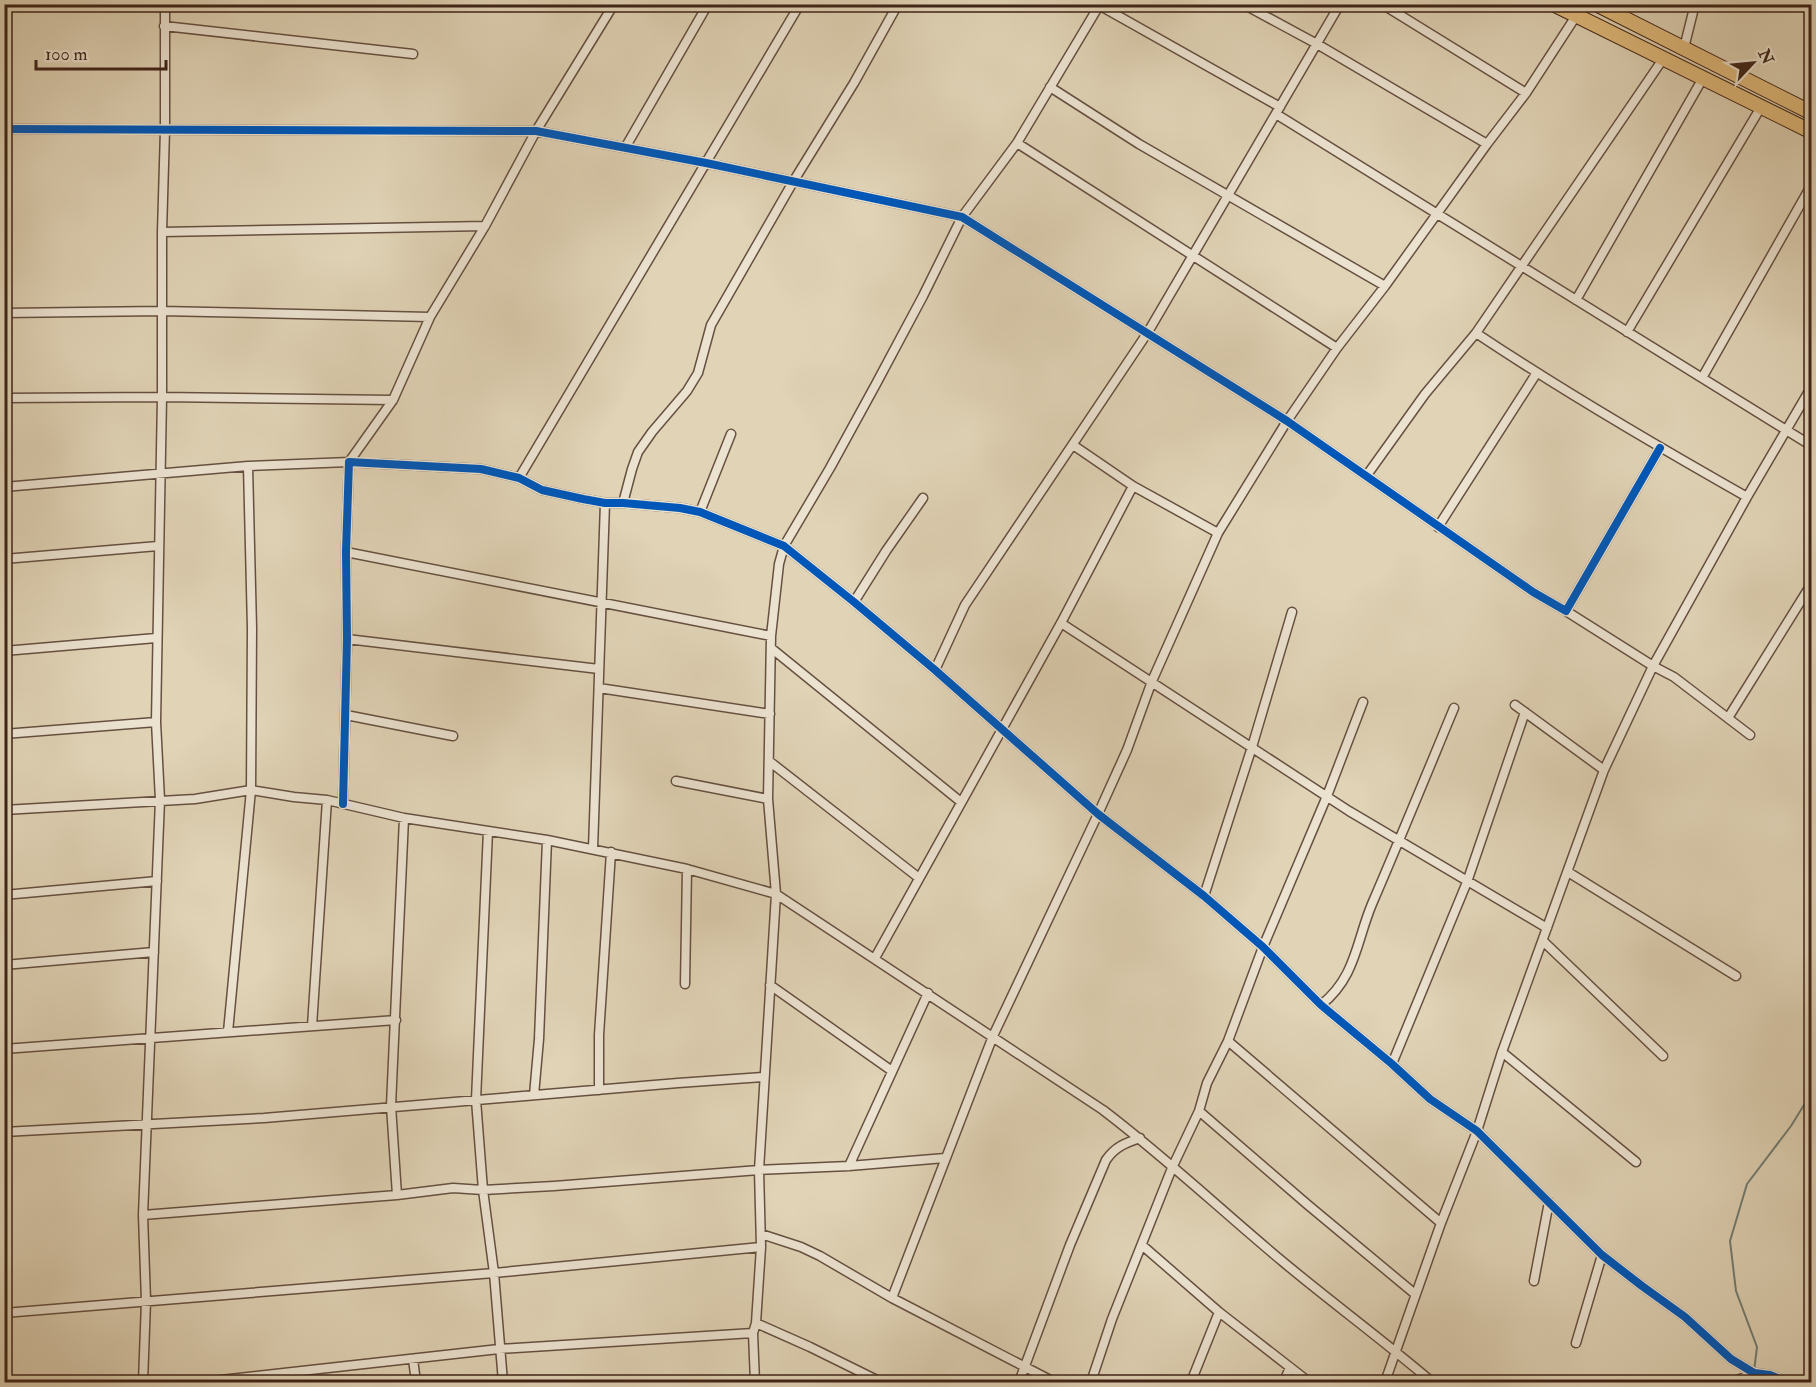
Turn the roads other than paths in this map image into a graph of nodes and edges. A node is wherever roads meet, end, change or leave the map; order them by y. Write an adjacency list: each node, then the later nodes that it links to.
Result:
1 (165, 4): 14 (street)
2 (614, 4): 27 (street)
3 (708, 4): 31 (street)
4 (800, 4): 32 (street)
5 (898, 4): 33 (street)
6 (1243, 4): 15 (street)
7 (1340, 4): 15 (street)
8 (1382, 4): 21 (street)
9 (1553, 4): 13 (main road)
10 (1596, 4): 16 (main road)
11 (1695, 4): 16 (street)
12 (1099, 5): 20 (street); 23 (street)
13 (1576, 16): 18 (main road); 21 (street)
14 (164, 26): 17 (street); 26 (street)
15 (1317, 44): 23 (street); 30 (street)
16 (1684, 48): 24 (main road)
17 (413, 54)
18 (1663, 59): 19 (main road); 41 (street)
19 (1703, 78): 22 (main road); 43 (street)
20 (1050, 87): 29 (street); 35 (street)
21 (1526, 93): 30 (street)
22 (1761, 107): 28 (main road); 48 (street)
23 (1278, 110): 35 (street); 36 (street)
24 (1812, 113)
25 (4, 129): 26 (street)
26 (165, 130): 27 (street); 39 (street)
27 (536, 131): 31 (street); 38 (street)
28 (1812, 132)
29 (1017, 143): 37 (street); 40 (street)
30 (1487, 144): 36 (street)
31 (625, 148): 32 (street)
32 (706, 163): 33 (street); 67 (street)
33 (793, 182): 37 (street); 72 (street)
34 (1812, 184): 52 (street)
35 (1228, 196): 40 (street); 42 (street)
36 (1437, 213): 41 (street); 42 (street)
37 (962, 217): 47 (street); 78 (street)
38 (485, 225): 39 (street); 46 (street)
39 (162, 232): 44 (street)
40 (1193, 255): 47 (street); 50 (street)
41 (1522, 267): 43 (street); 49 (street)
42 (1385, 286): 50 (street)
43 (1576, 300): 48 (street)
44 (161, 311): 45 (street); 46 (street); 54 (street)
45 (4, 313)
46 (430, 317): 56 (street)
47 (1148, 332): 57 (street); 60 (street)
48 (1627, 332): 52 (street)
49 (1476, 333): 51 (street); 66 (street)
50 (1337, 348): 57 (street)
51 (1536, 374): 62 (street); 75 (street)
52 (1702, 378): 58 (street)
53 (1812, 386): 58 (street)
54 (162, 396): 55 (street); 56 (street); 65 (street)
55 (4, 398)
56 (393, 400): 63 (street)
57 (1287, 421): 66 (street); 76 (street)
58 (1786, 430): 61 (street); 70 (street)
59 (731, 434): 74 (street)
60 (1074, 446): 68 (street); 94 (street)
61 (1812, 446)
62 (1660, 448): 70 (street); 84 (street)
63 (349, 462): 64 (street); 67 (street); 79 (street)
64 (248, 466): 65 (street); 113 (street)
65 (159, 474): 69 (street); 77 (street)
66 (1367, 475): 75 (street)
67 (519, 478): 73 (street)
68 (1133, 486): 76 (street); 86 (street)
69 (4, 487)
70 (1747, 497): 92 (street)
71 (923, 498): 82 (street)
72 (623, 503): 73 (street); 74 (street)
73 (605, 504): 83 (street)
74 (700, 512): 78 (street)
75 (1438, 527): 84 (street)
76 (1218, 533): 95 (street)
77 (158, 546): 80 (street); 88 (street)
78 (784, 546): 82 (street); 87 (street)
79 (346, 552): 83 (street); 89 (street)
80 (4, 559)
81 (1812, 583): 103 (street)
82 (854, 602): 94 (street)
83 (602, 603): 87 (street); 93 (street)
84 (1566, 611): 92 (street)
85 (1292, 612): 109 (street)
86 (1061, 622): 95 (street); 105 (street)
87 (771, 636): 90 (street)
88 (156, 638): 91 (street); 104 (street)
89 (347, 639): 93 (street); 102 (street)
90 (771, 648): 101 (street); 118 (street)
91 (4, 651)
92 (1653, 666): 103 (street); 111 (street)
93 (599, 669): 96 (street)
94 (935, 670): 105 (street)
95 (1152, 681): 109 (street); 121 (street)
96 (599, 688): 101 (street); 126 (street)
97 (1363, 702): 114 (street)
98 (1515, 705): 100 (street)
99 (1454, 708): 125 (street)
100 (1525, 712): 111 (street); 132 (street)
101 (770, 714): 110 (street)
102 (346, 715): 108 (street); 119 (street)
103 (1728, 718): 107 (street)
104 (156, 722): 106 (street); 115 (street)
105 (1002, 728): 118 (street); 121 (street)
106 (4, 734)
107 (1750, 735)
108 (453, 736)
109 (1252, 747): 114 (street); 135 (street)
110 (769, 761): 117 (street); 130 (street)
111 (1604, 770): 129 (street)
112 (676, 781): 117 (street)
113 (250, 790): 115 (street); 116 (street); 149 (street)
114 (1327, 796): 125 (street); 138 (street)
115 (160, 800): 120 (street); 131 (street)
116 (327, 800): 119 (street); 148 (street)
117 (768, 800): 133 (street)
118 (961, 802): 130 (street)
119 (343, 804): 122 (street)
120 (4, 810)
121 (1098, 814): 135 (street); 150 (street)
122 (404, 818): 123 (street); 147 (street)
123 (488, 831): 124 (street); 161 (street)
124 (547, 840): 126 (street); 160 (street)
125 (1399, 842): 132 (street); 146 (street)
126 (593, 849): 127 (street)
127 (611, 852): 128 (street); 159 (street)
128 (687, 869): 133 (street); 143 (street)
129 (1568, 872): 136 (street); 142 (street)
130 (919, 878): 140 (street)
131 (157, 881): 134 (street); 139 (street)
132 (1467, 882): 136 (street); 156 (street)
133 (776, 894): 140 (street); 144 (street)
134 (4, 895)
135 (1204, 896): 138 (street)
136 (1546, 928): 137 (street)
137 (1543, 941): 154 (street); 155 (street)
138 (1263, 947): 146 (street); 152 (street)
139 (154, 952): 141 (street); 151 (street)
140 (875, 958): 145 (street)
141 (4, 965)
142 (1736, 976)
143 (685, 984)
144 (770, 985): 157 (street); 158 (street)
145 (928, 993): 150 (street); 157 (street)
146 (1321, 1005): 156 (street)
147 (396, 1020): 148 (street); 162 (street)
148 (312, 1026): 149 (street)
149 (228, 1032): 151 (street)
150 (993, 1036): 167 (street); 168 (street)
151 (151, 1038): 153 (street); 164 (street)
152 (1228, 1041): 163 (street); 177 (street)
153 (4, 1049)
154 (1502, 1052): 165 (street); 169 (street)
155 (1663, 1056)
156 (1392, 1064): 165 (street)
157 (892, 1071): 170 (street)
158 (763, 1077): 159 (street); 172 (street)
159 (599, 1090): 160 (street)
160 (534, 1095): 161 (street)
161 (476, 1100): 162 (street); 173 (street)
162 (391, 1106): 164 (street); 174 (street)
163 (1199, 1112): 171 (street); 184 (street)
164 (148, 1124): 166 (street); 176 (street)
165 (1477, 1131): 175 (street); 177 (street)
166 (4, 1132)
167 (1140, 1138): 171 (street); 196 (street)
168 (945, 1158): 170 (street); 185 (street)
169 (1636, 1162)
170 (849, 1166): 172 (street)
171 (1172, 1168): 179 (street); 193 (street)
172 (759, 1170): 173 (street); 178 (street)
173 (483, 1190): 174 (street); 182 (street)
174 (397, 1195): 176 (street)
175 (1549, 1202): 181 (street); 183 (street)
176 (143, 1215): 186 (street)
177 (1441, 1223): 184 (street)
178 (760, 1234): 180 (street); 185 (street)
179 (1143, 1246): 188 (street); 206 (street)
180 (761, 1247): 182 (street); 189 (street)
181 (1602, 1255): 191 (street); 197 (street)
182 (494, 1273): 186 (street); 192 (street)
183 (1534, 1281)
184 (1415, 1294): 193 (street)
185 (892, 1298): 196 (street)
186 (146, 1302): 187 (street); 198 (street)
187 (4, 1312)
188 (1219, 1312): 195 (street); 207 (street)
189 (756, 1323): 190 (street); 203 (street)
190 (753, 1333): 192 (street); 202 (street)
191 (1576, 1343)
192 (499, 1349): 194 (street); 201 (street)
193 (1396, 1352): 210 (street); 211 (street)
194 (414, 1359): 199 (street); 200 (street)
195 (1290, 1367): 208 (street); 209 (street)
196 (1024, 1368): 204 (street); 205 (street)
197 (1754, 1373): 212 (street); 213 (street)
198 (142, 1383)
199 (203, 1383)
200 (416, 1383)
201 (503, 1383)
202 (755, 1383)
203 (881, 1383)
204 (1019, 1383)
205 (1054, 1383)
206 (1091, 1383)
207 (1191, 1383)
208 (1284, 1383)
209 (1309, 1383)
210 (1385, 1383)
211 (1432, 1383)
212 (1733, 1383)
213 (1787, 1383)

